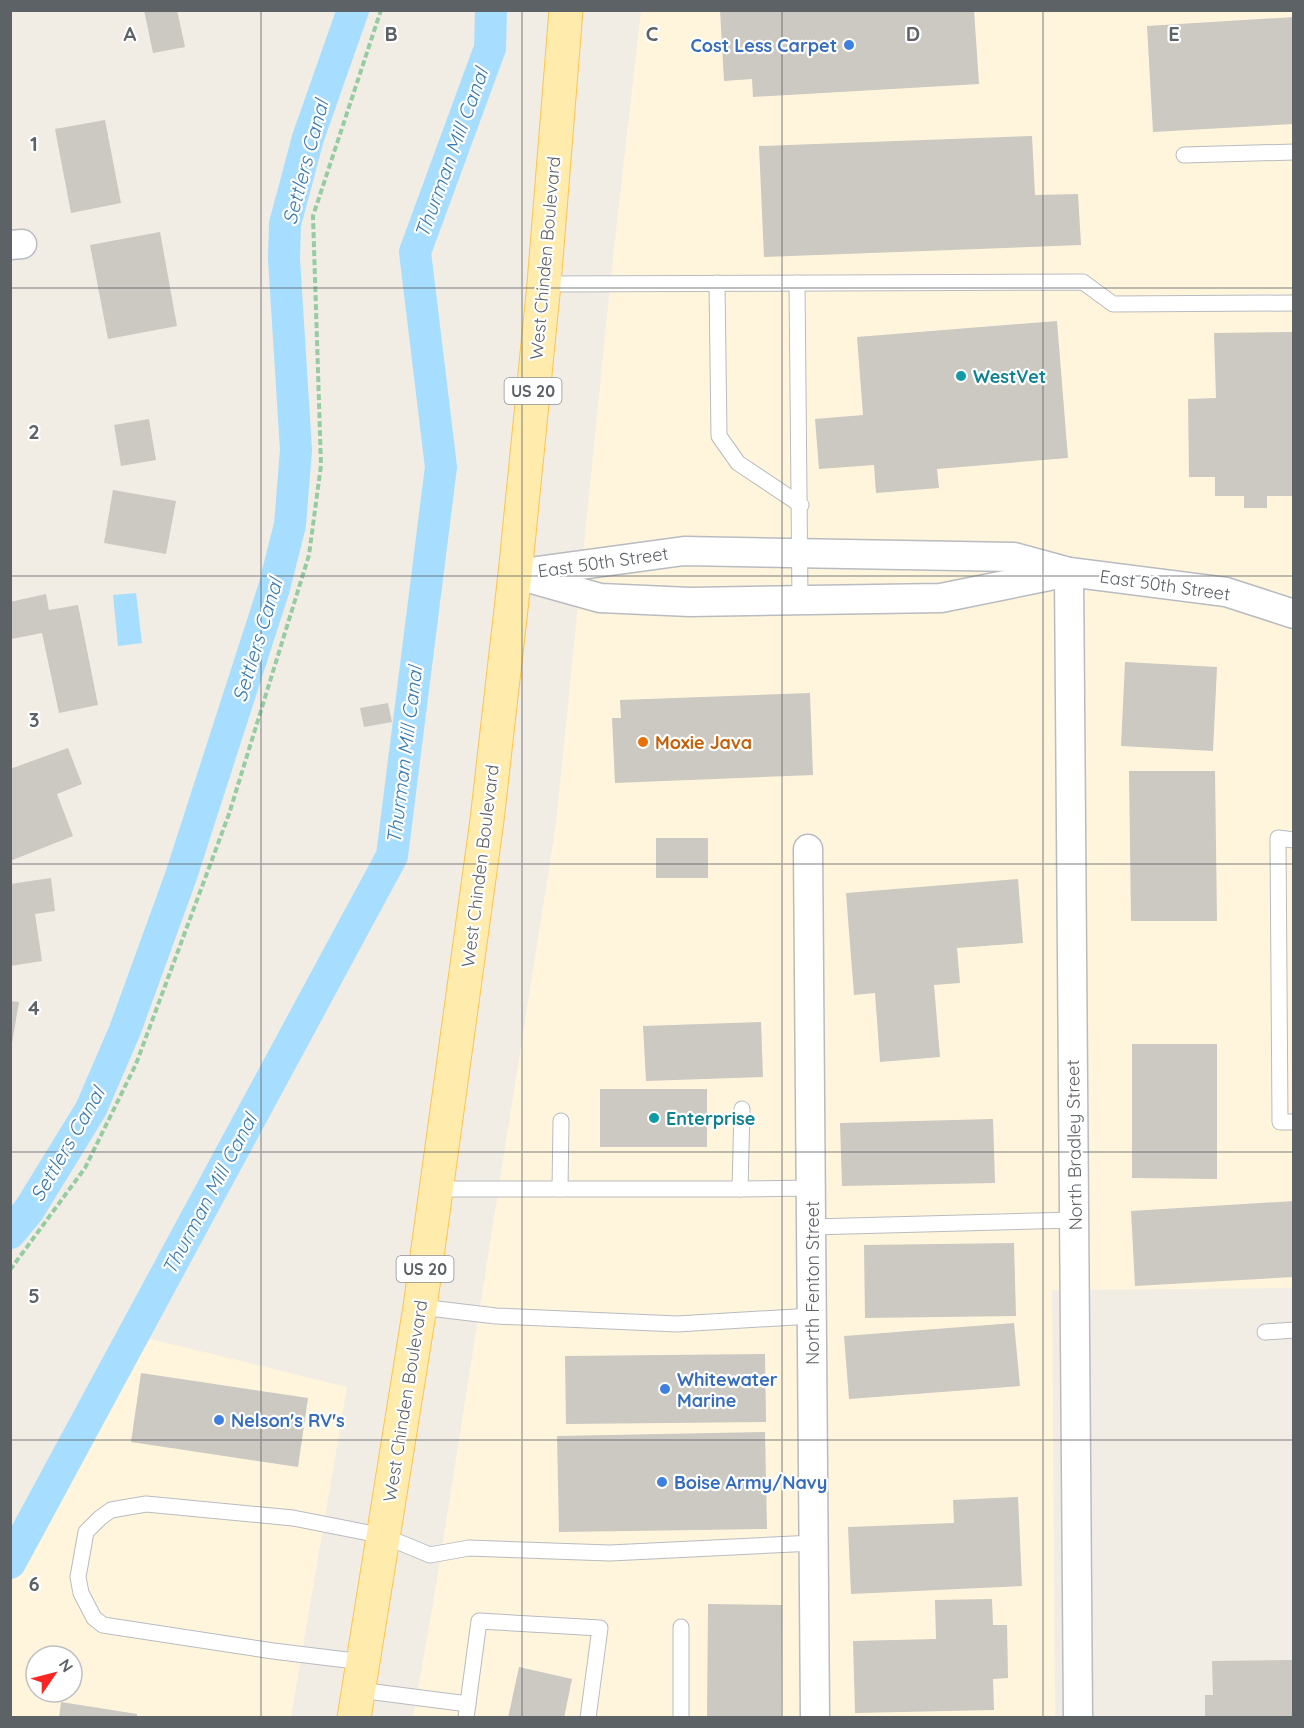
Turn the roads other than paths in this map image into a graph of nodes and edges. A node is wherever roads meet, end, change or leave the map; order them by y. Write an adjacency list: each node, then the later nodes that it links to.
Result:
1 (566, 10): 6 (main road, West Chinden Boulevard / US 20)
2 (1293, 152): 3 (lane)
3 (1184, 155)
4 (717, 283): 5 (lane); 6 (lane); 8 (lane)
5 (797, 283): 7 (lane); 8 (lane)
6 (544, 284): 11 (main road, West Chinden Boulevard / US 20)
7 (1293, 303)
8 (801, 505): 9 (lane)
9 (801, 553): 10 (street, East 50th Street); 11 (street, East 50th Street); 12 (lane)
10 (1069, 572): 12 (street, East 50th Street); 13 (street, East 50th Street); 23 (street, North Bradley Street)
11 (515, 574): 12 (street, East 50th Street); 20 (main road, West Chinden Boulevard / US 20)
12 (800, 600)
13 (1293, 614)
14 (1293, 840): 18 (lane)
15 (808, 849): 19 (street, North Fenton Street)
16 (742, 1109): 22 (lane)
17 (561, 1121): 21 (lane)
18 (1293, 1122)
19 (811, 1188): 22 (lane); 24 (street, North Fenton Street)
20 (436, 1189): 21 (lane); 25 (main road, West Chinden Boulevard / US 20)
21 (560, 1189): 22 (lane)
22 (740, 1189)
23 (1074, 1220): 24 (lane); 37 (street, North Bradley Street)
24 (811, 1227): 26 (street, North Fenton Street)
25 (420, 1307): 26 (lane); 29 (main road, West Chinden Boulevard / US 20)
26 (812, 1316): 30 (street, North Fenton Street)
27 (1293, 1330): 28 (lane)
28 (1265, 1332)
29 (384, 1536): 30 (lane); 32 (main road, West Chinden Boulevard / US 20); 32 (lane)
30 (814, 1543): 36 (street, North Fenton Street)
31 (681, 1627): 35 (lane)
32 (359, 1690): 33 (lane)
33 (467, 1711): 34 (lane)
34 (588, 1718)
35 (681, 1718)
36 (815, 1718)
37 (1078, 1718)

